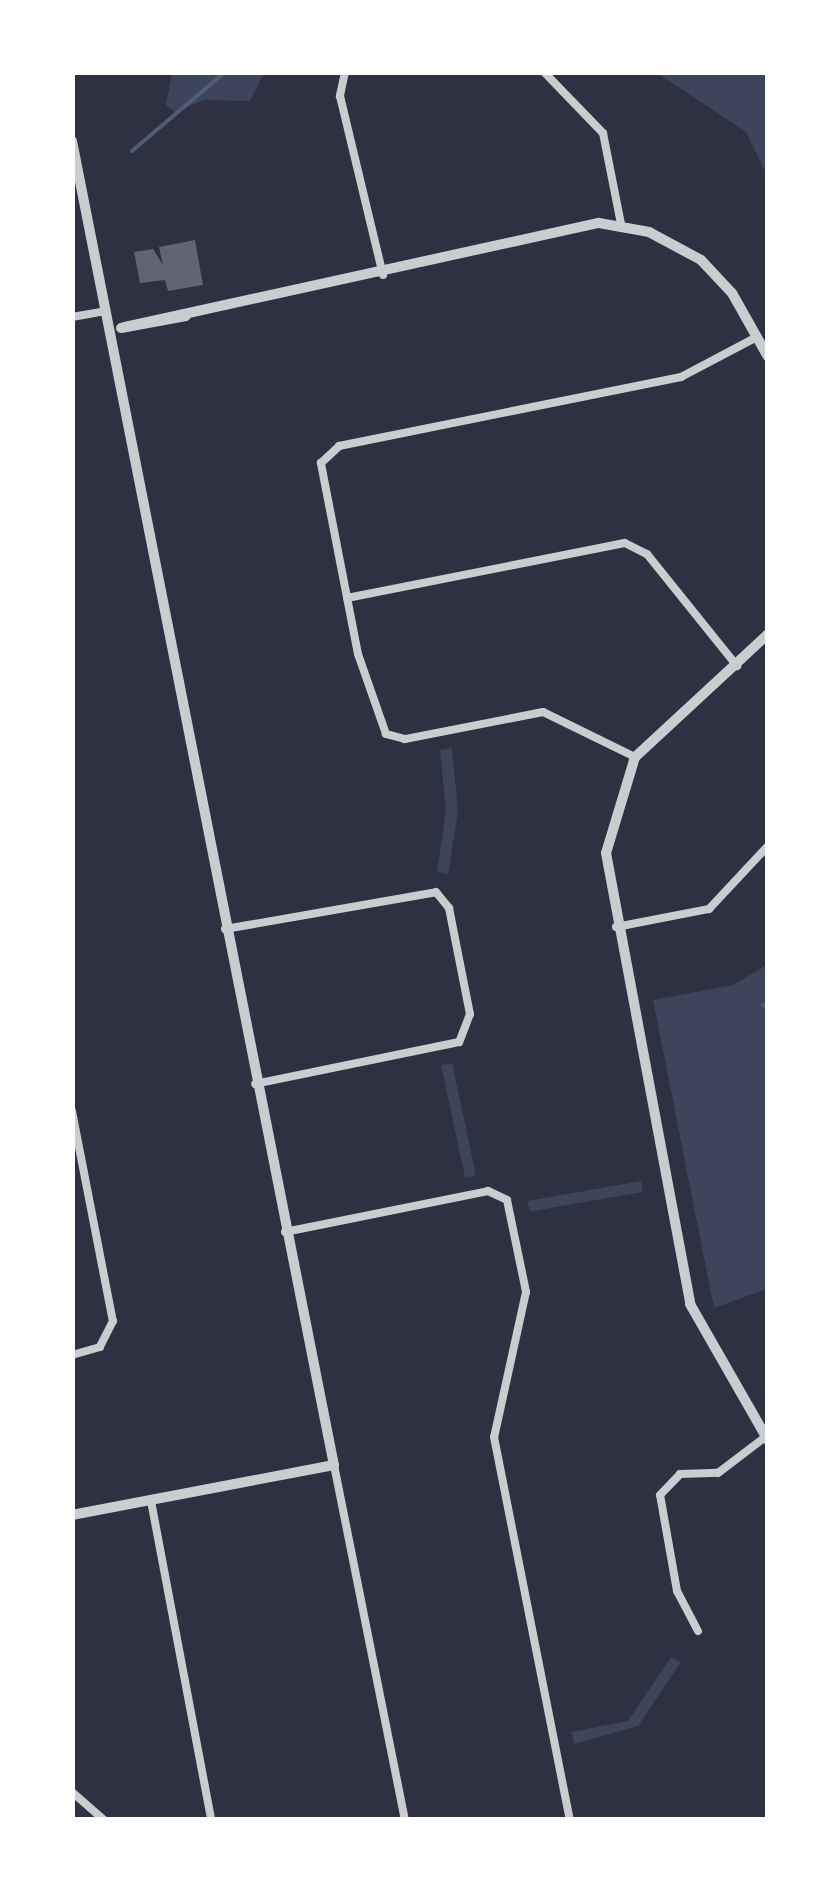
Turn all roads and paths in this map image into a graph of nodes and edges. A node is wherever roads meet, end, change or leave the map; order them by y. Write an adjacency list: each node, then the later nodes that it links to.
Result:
1 (345, 72): 6 (street)
2 (544, 72): 5 (street)
3 (72, 141): 4 (street)
4 (78, 195): 7 (street)
5 (621, 224): 6 (street); 10 (street)
6 (383, 276): 9 (street)
7 (105, 310): 8 (street); 9 (street)
8 (72, 317)
9 (110, 330): 18 (street)
10 (758, 337): 11 (street); 12 (street)
11 (768, 357)
12 (347, 598): 14 (street); 15 (street)
13 (768, 634): 14 (street)
14 (737, 666): 15 (street)
15 (635, 758): 17 (street)
16 (768, 846): 17 (street)
17 (616, 927): 23 (street)
18 (224, 930): 19 (street); 19 (street)
19 (255, 1084): 21 (street)
20 (72, 1111): 22 (street)
21 (284, 1232): 24 (street); 32 (street)
22 (72, 1354)
23 (767, 1437): 27 (street)
24 (334, 1465): 25 (street); 31 (street)
25 (151, 1501): 26 (street); 30 (street)
26 (72, 1515)
27 (698, 1631)
28 (72, 1792): 29 (street)
29 (104, 1820)
30 (211, 1820)
31 (405, 1820)
32 (570, 1820)

